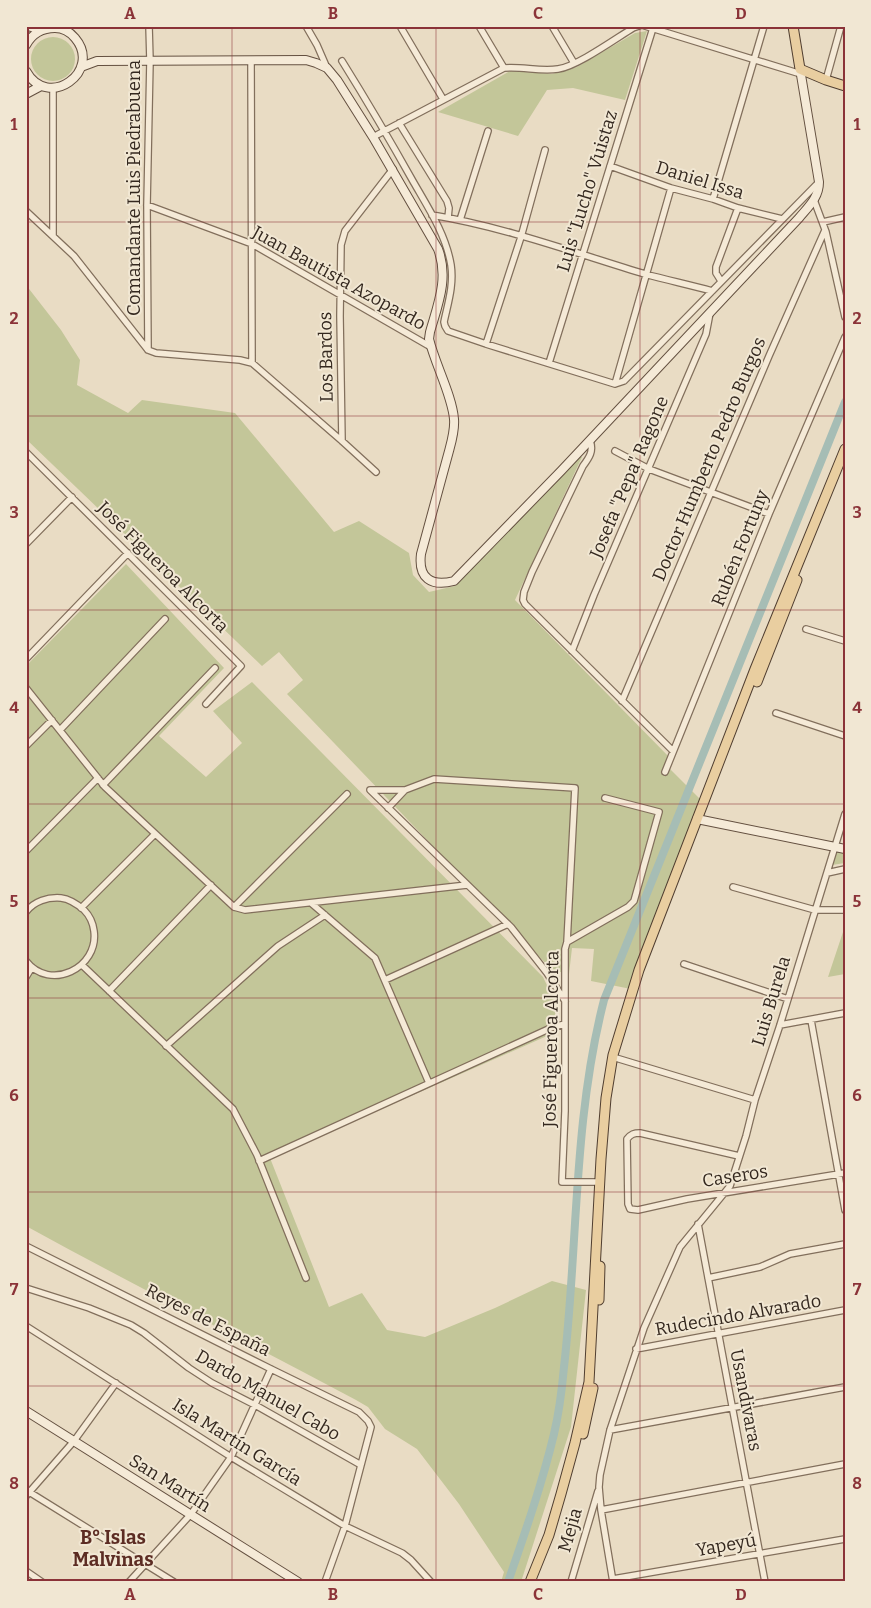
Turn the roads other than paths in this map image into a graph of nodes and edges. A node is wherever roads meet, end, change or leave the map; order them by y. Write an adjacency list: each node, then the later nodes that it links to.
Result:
1 (28, 26): 14 (main road)
2 (149, 26): 20 (street, Comandante Luis Piedrabuena)
3 (306, 26): 24 (street)
4 (400, 26): 33 (street)
5 (479, 26): 25 (street)
6 (552, 26): 22 (street)
7 (639, 26): 12 (street)
8 (645, 26): 13 (street)
9 (764, 26): 17 (street)
10 (793, 26): 26 (main road)
11 (841, 26): 28 (street)
12 (632, 27): 22 (street)
13 (653, 28): 17 (street); 39 (street, Luis "Lucho" Vuistaz)
14 (41, 30): 15 (main road); 16 (main road)
15 (26, 45)
16 (82, 55): 19 (main road); 23 (main road)
17 (754, 59): 26 (street); 43 (street)
18 (251, 60): 20 (main road); 24 (main road); 57 (street)
19 (97, 61): 20 (main road); 23 (main road)
20 (150, 61): 45 (street, Comandante Luis Piedrabuena)
21 (342, 61): 35 (street)
22 (574, 63): 25 (street)
23 (81, 67): 31 (main road)
24 (327, 68): 37 (main road)
25 (504, 68): 33 (street)
26 (801, 71): 28 (main road); 41 (main road)
27 (28, 74): 29 (main road); 32 (main road)
28 (826, 80): 30 (main road)
29 (41, 86): 31 (main road); 32 (main road)
30 (845, 86)
31 (52, 88): 55 (street)
32 (26, 93)
33 (444, 99): 34 (street)
34 (399, 123): 35 (street); 50 (street)
35 (384, 130): 37 (street); 48 (street)
36 (488, 131): 52 (street)
37 (374, 137): 40 (main road)
38 (545, 150): 56 (street)
39 (610, 166): 42 (street, Daniel Issa); 58 (street, Luis "Lucho" Vuistaz)
40 (392, 170): 62 (street, Los Bardos); 67 (main road)
41 (819, 182): 44 (main road); 51 (street)
42 (671, 188): 43 (street, Daniel Issa); 59 (street)
43 (713, 198): 46 (street, Daniel Issa)
44 (814, 200): 53 (street); 63 (main road)
45 (147, 205): 57 (street, Juan Bautista Azopardo); 68 (street, Comandante Luis Piedrabuena)
46 (738, 208): 51 (street, Daniel Issa); 60 (street)
47 (26, 211): 55 (street)
48 (432, 215): 50 (street); 66 (street, Juan Bautista Azopardo)
49 (845, 217): 53 (street)
50 (448, 218): 52 (street)
51 (782, 219): 60 (street)
52 (460, 220): 56 (street)
53 (822, 222): 54 (street)
54 (825, 230): 64 (street); 80 (street, Doctor Humberto Pedro Burgos)
55 (52, 235): 68 (street)
56 (521, 236): 58 (street); 66 (street)
57 (252, 244): 62 (street, Juan Bautista Azopardo); 69 (street)
58 (583, 254): 59 (street); 70 (street, Luis "Lucho" Vuistaz)
59 (646, 274): 61 (street); 71 (street)
60 (721, 281): 61 (street)
61 (712, 291): 71 (street)
62 (340, 294): 67 (street, Juan Bautista Azopardo); 72 (street, Los Bardos)
63 (710, 313): 73 (main road); 78 (street, Josefa "Pepa" Ragone)
64 (845, 316)
65 (845, 337): 82 (street, Rubén Fortuny)
66 (486, 344): 70 (street, Juan Bautista Azopardo)
67 (431, 347): 73 (main road)
68 (148, 350): 69 (street)
69 (252, 363): 72 (street)
70 (549, 363): 71 (street, Juan Bautista Azopardo)
71 (615, 384)
72 (342, 441): 79 (street)
73 (590, 441): 88 (street)
74 (845, 449): 108 (main road)
75 (615, 451): 78 (street)
76 (26, 452): 81 (street, José Figueroa Alcorta)
77 (845, 461): 108 (main road)
78 (649, 469): 80 (street); 88 (street, Josefa "Pepa" Ragone)
79 (376, 472)
80 (711, 492): 82 (street); 92 (street, Doctor Humberto Pedro Burgos)
81 (72, 497): 83 (street); 84 (street, José Figueroa Alcorta)
82 (769, 514): 99 (street, Rubén Fortuny)
83 (26, 544)
84 (128, 553): 89 (street); 93 (street, José Figueroa Alcorta)
85 (165, 619): 96 (street)
86 (806, 629): 87 (street)
87 (845, 641)
88 (572, 651): 92 (street)
89 (26, 659)
90 (215, 668): 102 (street)
91 (26, 688): 95 (street)
92 (622, 701): 99 (street)
93 (206, 704)
94 (776, 713): 97 (street)
95 (52, 720): 96 (street); 98 (street)
96 (60, 730): 101 (street)
97 (845, 736)
98 (26, 746)
99 (673, 751): 100 (street, Rubén Fortuny)
100 (665, 772)
101 (98, 778): 102 (street); 112 (street)
102 (103, 785): 109 (street)
103 (405, 790): 106 (street); 106 (street); 126 (street)
104 (347, 794): 119 (street)
105 (605, 798): 126 (street, José Figueroa Alcorta)
106 (388, 808): 116 (street)
107 (845, 814): 110 (street, Luis Burela)
108 (699, 819): 110 (main road); 141 (main road); 148 (main road)
109 (155, 834): 115 (street); 120 (street)
110 (835, 847): 111 (main road); 114 (street, Luis Burela)
111 (845, 849)
112 (26, 851)
113 (845, 870): 114 (street)
114 (826, 873): 122 (street, Luis Burela)
115 (211, 885): 119 (street); 133 (street)
116 (467, 885): 118 (street); 125 (street)
117 (733, 887): 122 (street)
118 (311, 903): 119 (street); 124 (street)
119 (234, 907)
120 (81, 908): 121 (street); 128 (street)
121 (27, 909)
122 (815, 910): 123 (street); 134 (street, Luis Burela)
123 (845, 910)
124 (325, 915): 132 (street); 140 (street)
125 (508, 924): 132 (street); 135 (street)
126 (567, 942): 135 (street, José Figueroa Alcorta)
127 (26, 961): 130 (street)
128 (82, 964): 130 (street); 133 (street)
129 (684, 964): 134 (street)
130 (32, 967): 131 (street)
131 (26, 977)
132 (385, 980): 142 (street)
133 (109, 990): 140 (street)
134 (788, 999): 139 (street, Luis Burela)
135 (565, 1001): 138 (street, José Figueroa Alcorta)
136 (845, 1013): 137 (street)
137 (811, 1020): 139 (street); 147 (street)
138 (565, 1024): 142 (street); 148 (street, José Figueroa Alcorta)
139 (780, 1025): 143 (street, Luis Burela)
140 (166, 1046): 145 (street)
141 (616, 1058): 143 (street); 148 (main road)
142 (429, 1083): 145 (street)
143 (755, 1100): 144 (street, Luis Burela)
144 (739, 1156): 149 (street, Luis Burela); 149 (street, Caseros)
145 (259, 1161): 154 (street)
146 (845, 1173): 147 (street, Caseros)
147 (838, 1174): 149 (street, Caseros); 150 (street)
148 (602, 1182): 189 (main road); 190 (main road)
149 (723, 1194): 151 (street, Luis Burela)
150 (845, 1210)
151 (698, 1224): 155 (street, Usandivaras); 160 (street, Luis Burela)
152 (845, 1244): 155 (street)
153 (26, 1246): 161 (street, Reyes de España)
154 (306, 1278)
155 (708, 1278): 159 (street, Usandivaras)
156 (26, 1288): 164 (street, Dardo Manuel Cabo)
157 (845, 1310): 159 (street, Rudecindo Alvarado)
158 (26, 1326): 162 (street, Isla Martín García)
159 (718, 1334): 160 (street, Rudecindo Alvarado); 165 (street, Usandivaras)
160 (636, 1349): 167 (street, Luis Burela)
161 (271, 1369): 164 (street); 171 (street, Reyes de España)
162 (116, 1383): 168 (street); 169 (street, Isla Martín García)
163 (845, 1387): 165 (street)
164 (255, 1405): 169 (street); 171 (street, Dardo Manuel Cabo)
165 (732, 1407): 167 (street); 172 (street, Usandivaras)
166 (26, 1411): 168 (main road, San Martín)
167 (610, 1430): 173 (street, Luis Burela)
168 (74, 1441): 174 (street); 176 (main road, San Martín)
169 (231, 1457): 176 (street); 177 (street, Isla Martín García)
170 (845, 1464): 172 (street)
171 (361, 1465): 177 (street)
172 (747, 1483): 175 (street); 179 (street, Usandivaras)
173 (599, 1487): 175 (street); 191 (street, Mejia)
174 (27, 1493): 180 (street)
175 (601, 1510): 182 (street)
176 (191, 1514): 180 (street); 186 (main road, San Martín)
177 (346, 1526): 187 (street); 188 (street, Isla Martín García)
178 (845, 1539): 179 (street, Yapeyú)
179 (760, 1554): 182 (street, Yapeyú); 192 (street, Usandivaras)
180 (145, 1564): 184 (street); 185 (street)
181 (26, 1571): 183 (street)
182 (613, 1581)
183 (42, 1582)
184 (129, 1582)
185 (174, 1582)
186 (298, 1582)
187 (325, 1582)
188 (431, 1582)
189 (530, 1582)
190 (536, 1582)
191 (570, 1582)
192 (765, 1582)

